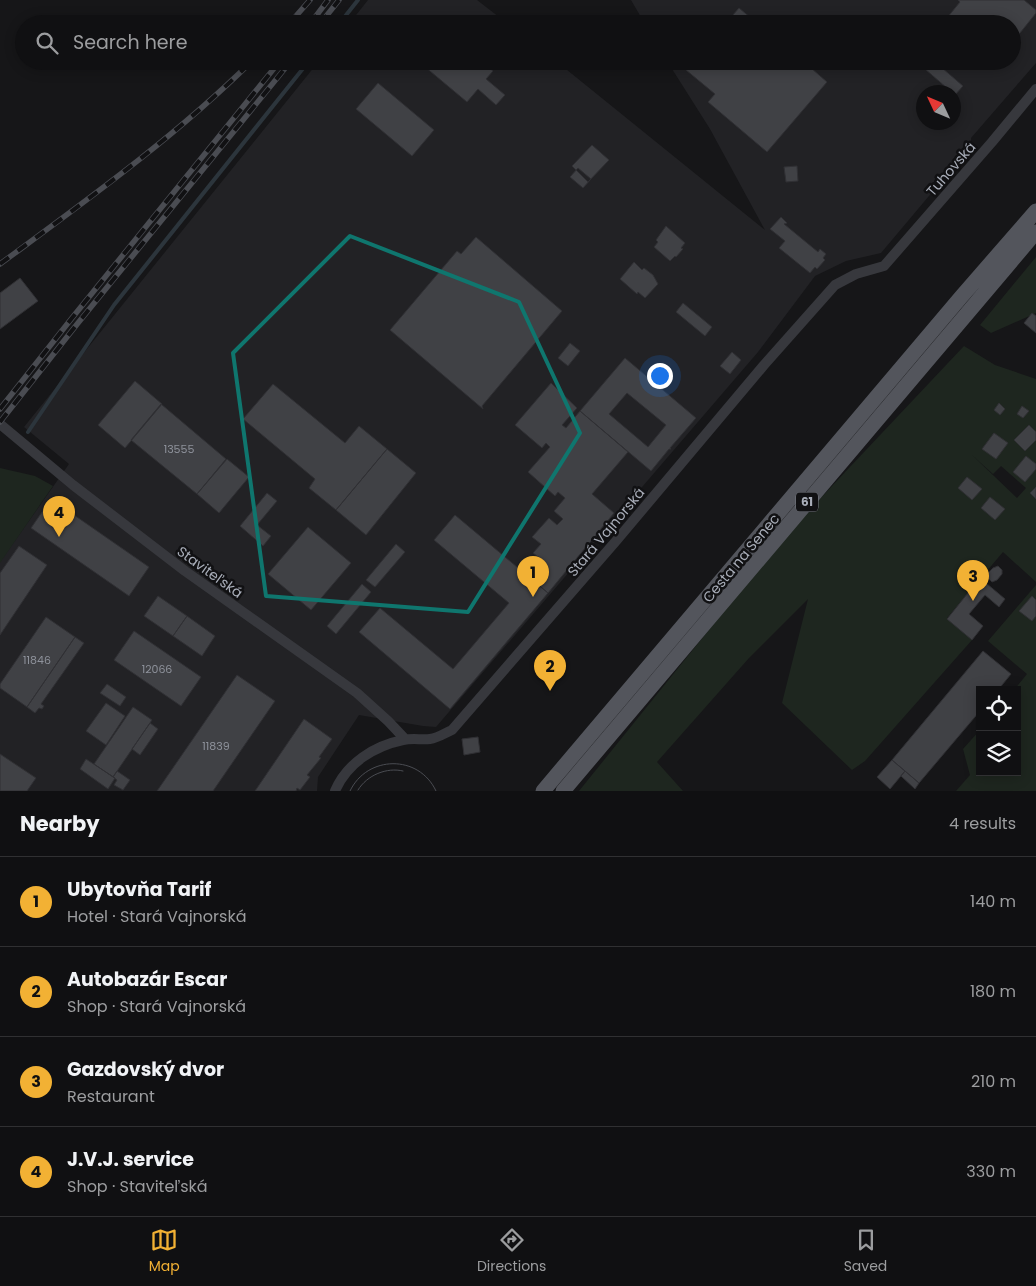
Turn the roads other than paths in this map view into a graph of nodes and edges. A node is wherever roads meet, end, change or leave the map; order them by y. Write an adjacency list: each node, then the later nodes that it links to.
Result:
1 (1036, 89): 4 (street, Tuhovská)
2 (1036, 210): 8 (main road, Cesta na Senec / 61)
3 (1036, 232): 9 (main road, Cesta na Senec / 61)
4 (884, 266): 6 (street, Stará Vajnorská)
5 (0, 424): 6 (street, Staviteľská)
6 (405, 740): 7 (street, Stará Vajnorská)
7 (335, 791)
8 (544, 791)
9 (563, 791)

